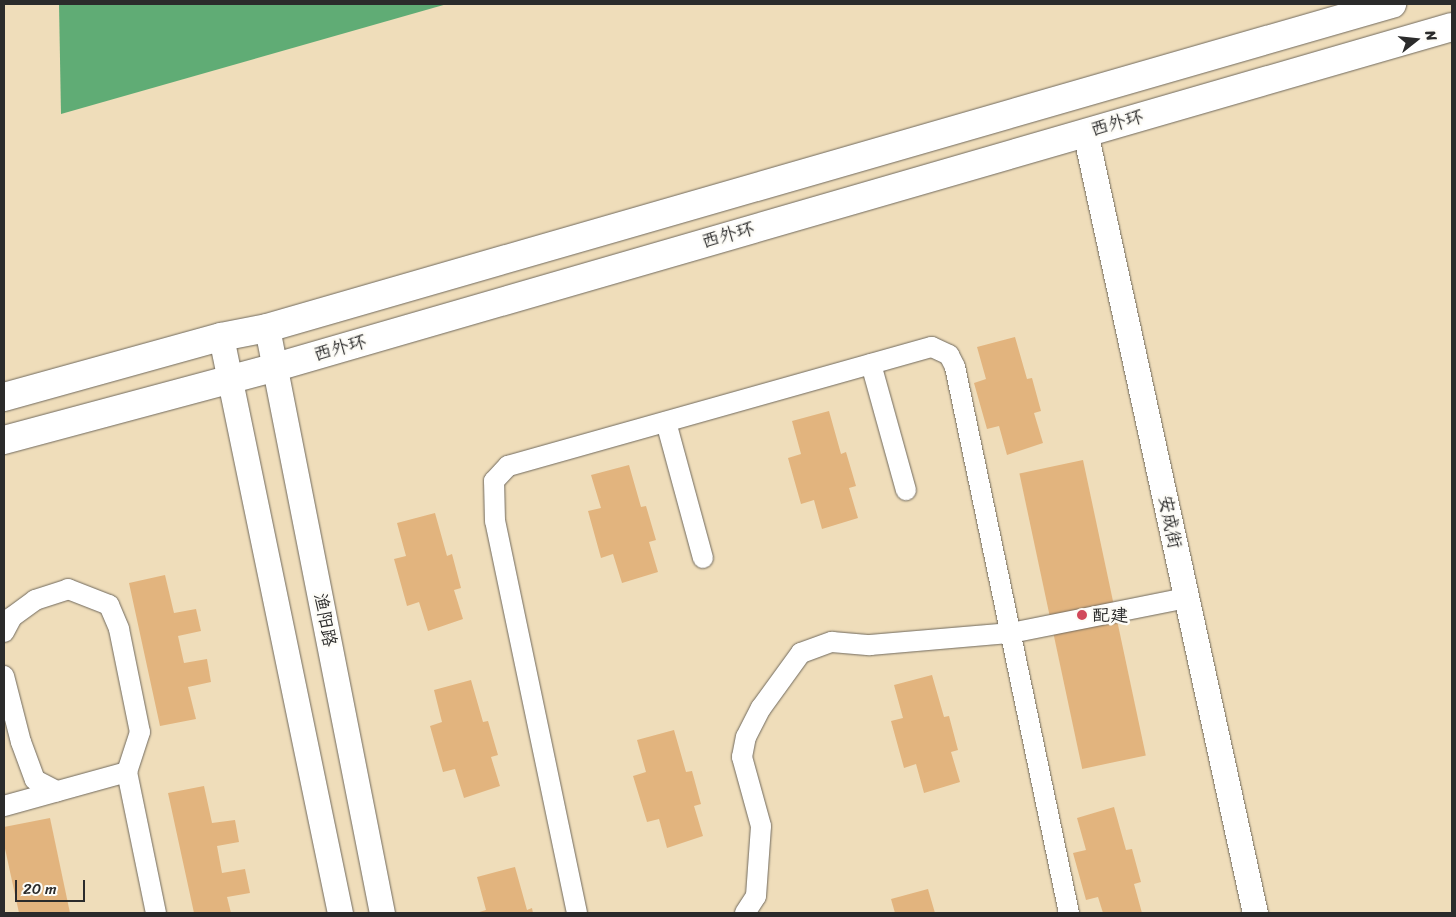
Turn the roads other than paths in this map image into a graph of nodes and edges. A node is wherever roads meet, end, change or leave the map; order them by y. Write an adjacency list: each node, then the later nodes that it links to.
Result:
1 (1392, 4): 4 (highway)
2 (1452, 27): 3 (highway, 西外环)
3 (1086, 132): 7 (highway, 西外环); 14 (street, 安成街)
4 (267, 328): 5 (highway); 7 (street, 渔阳路)
5 (221, 337): 8 (street); 9 (highway)
6 (871, 364): 10 (street); 12 (street); 16 (street)
7 (276, 367): 8 (highway, 西外环); 23 (street, 渔阳路)
8 (228, 379): 11 (highway, 西外环); 22 (street)
9 (4, 397)
10 (666, 422): 13 (street); 24 (street)
11 (4, 440)
12 (906, 490)
13 (703, 558)
14 (1186, 598): 16 (street); 27 (street, 安成街)
15 (4, 632): 18 (street)
16 (1010, 633): 25 (street); 26 (street)
17 (4, 676): 19 (street)
18 (127, 772): 19 (street); 21 (street)
19 (57, 792): 20 (street)
20 (4, 806)
21 (156, 913)
22 (340, 913)
23 (382, 913)
24 (577, 913)
25 (745, 913)
26 (1069, 913)
27 (1254, 913)

